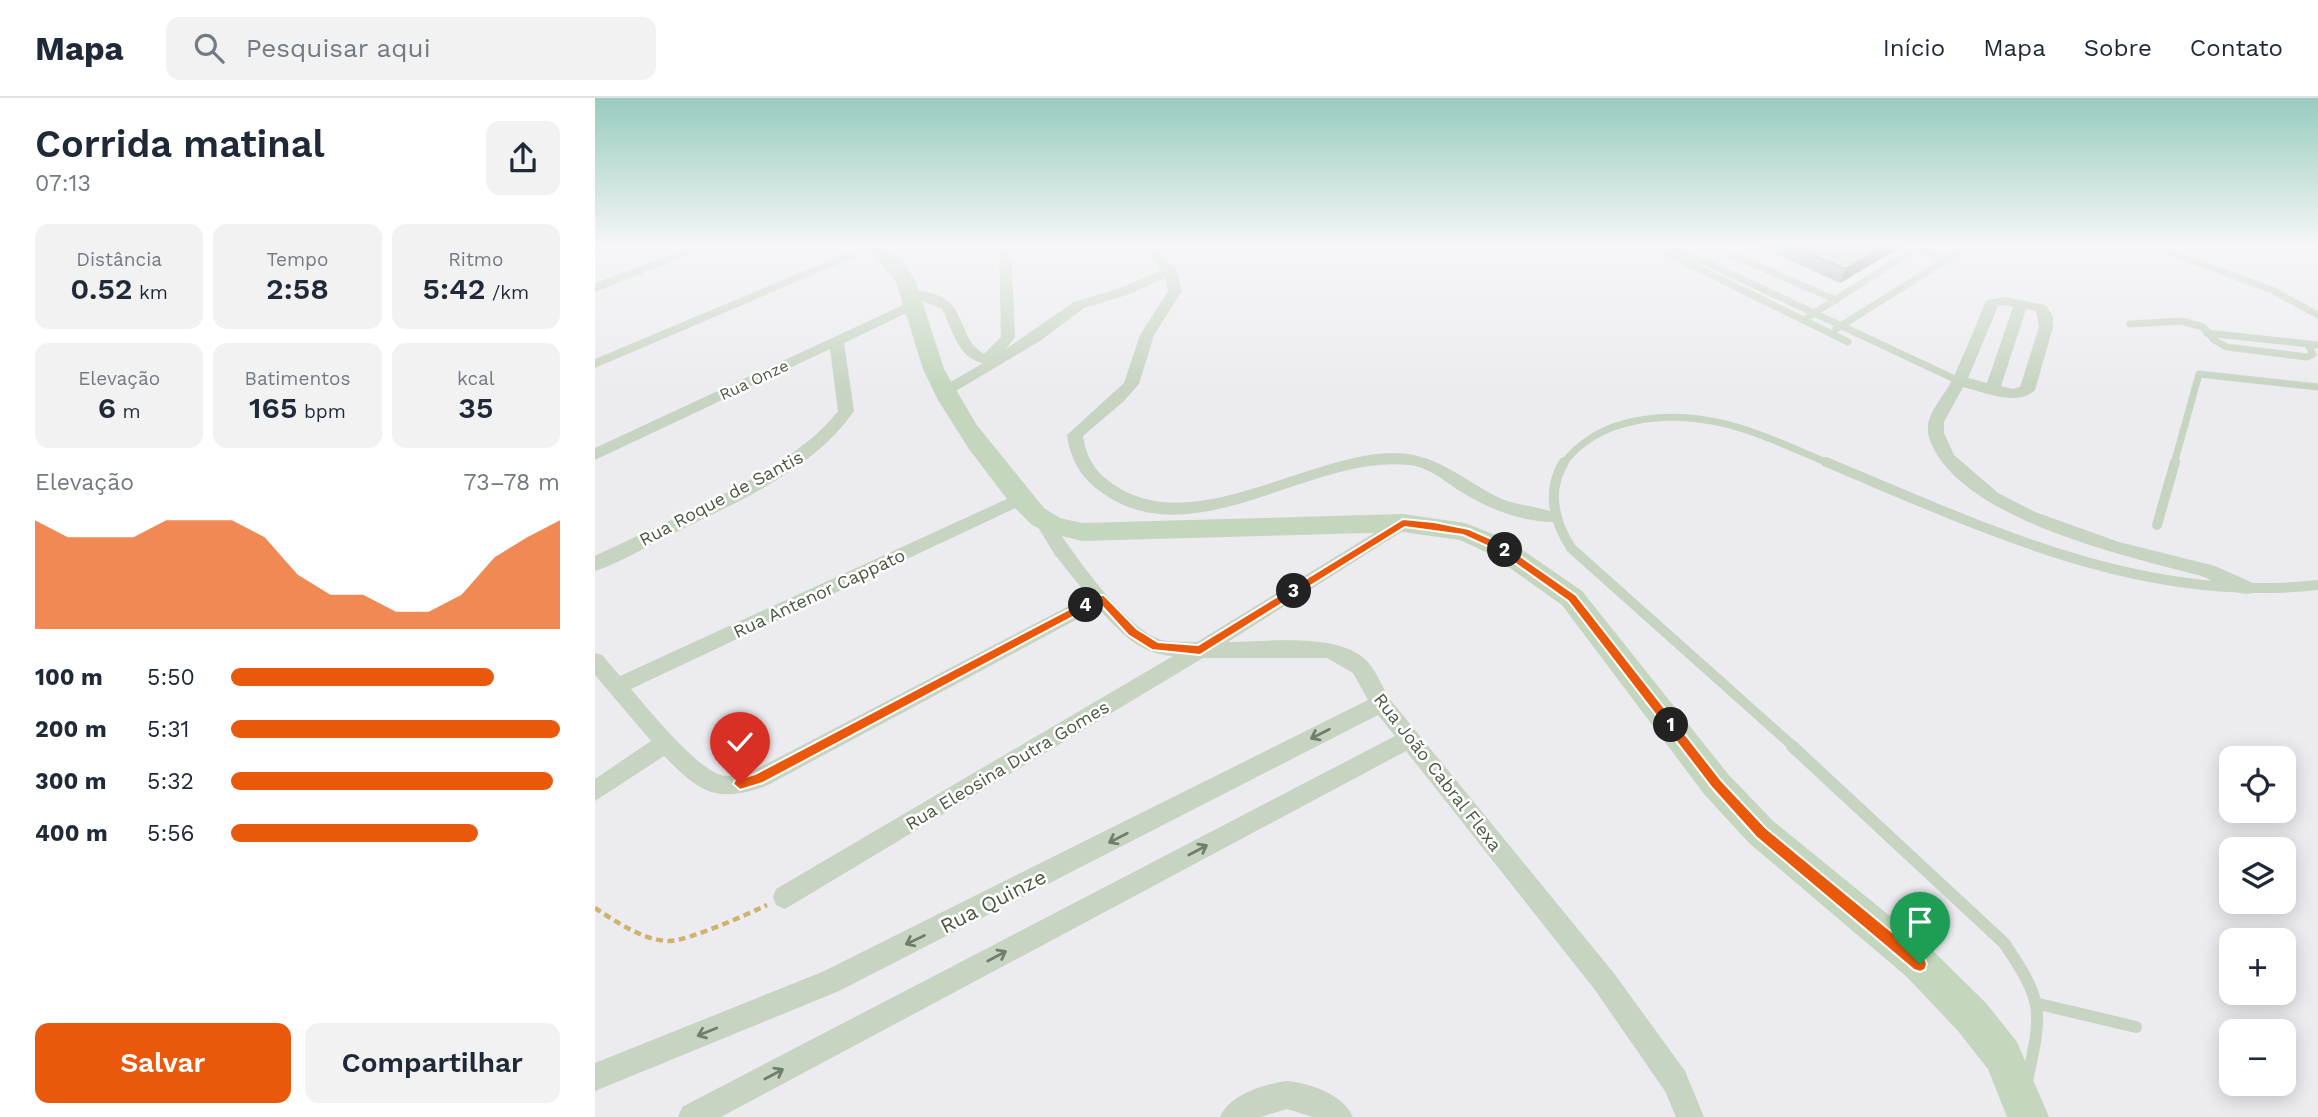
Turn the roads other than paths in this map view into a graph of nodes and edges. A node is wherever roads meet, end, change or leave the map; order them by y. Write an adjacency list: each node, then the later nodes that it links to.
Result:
1 (761, 294): 26 (street)
2 (910, 294): 12 (main road)
3 (1006, 294): 12 (street)
4 (1117, 294): 30 (street)
5 (1173, 294): 33 (street)
6 (1749, 294): 17 (lane)
7 (1770, 294): 15 (lane)
8 (1821, 294): 13 (lane)
9 (1846, 294): 13 (lane)
10 (1892, 294): 19 (lane)
11 (2279, 294): 16 (lane)
12 (913, 299): 22 (street, Rua Onze); 30 (main road)
13 (1836, 300): 15 (lane)
14 (2021, 303): 27 (street); 29 (street); 29 (street)
15 (1811, 313): 17 (lane); 19 (lane)
16 (2318, 315)
17 (1804, 321): 20 (lane)
18 (2130, 324): 21 (lane)
19 (1840, 327): 20 (lane); 27 (lane)
20 (1830, 333): 23 (lane)
21 (2206, 333): 24 (lane); 24 (lane)
22 (836, 341): 31 (street, Rua Onze); 37 (street, Rua Roque de Santis)
23 (1848, 342)
24 (2308, 344): 25 (lane)
25 (2318, 345)
26 (595, 363)
27 (1959, 381): 29 (street); 39 (street)
28 (2318, 387): 36 (lane)
29 (1993, 389)
30 (944, 392): 32 (main road)
31 (595, 455)
32 (1020, 499): 34 (main road); 43 (street, Rua Antenor Cappato)
33 (1553, 516): 39 (lane); 49 (lane)
34 (1042, 519): 35 (main road); 40 (street, Rua João Cabral Flexa)
35 (1403, 523): 41 (street, Rua Eleosina Dutra Gomes); 52 (main road)
36 (2157, 525)
37 (595, 564)
38 (2318, 585): 39 (lane)
39 (2246, 588)
40 (1100, 598): 41 (street, Rua João Cabral Flexa); 46 (street)
41 (1200, 650): 44 (street, Rua João Cabral Flexa); 48 (street, Rua Eleosina Dutra Gomes)
42 (595, 661): 43 (street)
43 (617, 686): 46 (street)
44 (1381, 703): 45 (street, Rua João Cabral Flexa); 51 (street, Rua Quinze, one-way to 51)
45 (1409, 739): 53 (street, one-way to 45); 56 (street, Rua João Cabral Flexa)
46 (666, 743): 47 (street)
47 (595, 791)
48 (785, 897)
49 (2039, 1004): 50 (lane); 52 (lane)
50 (2136, 1027)
51 (595, 1077)
52 (2025, 1109)
53 (692, 1117)
54 (1234, 1117): 55 (street)
55 (1339, 1117)
56 (1691, 1117)

